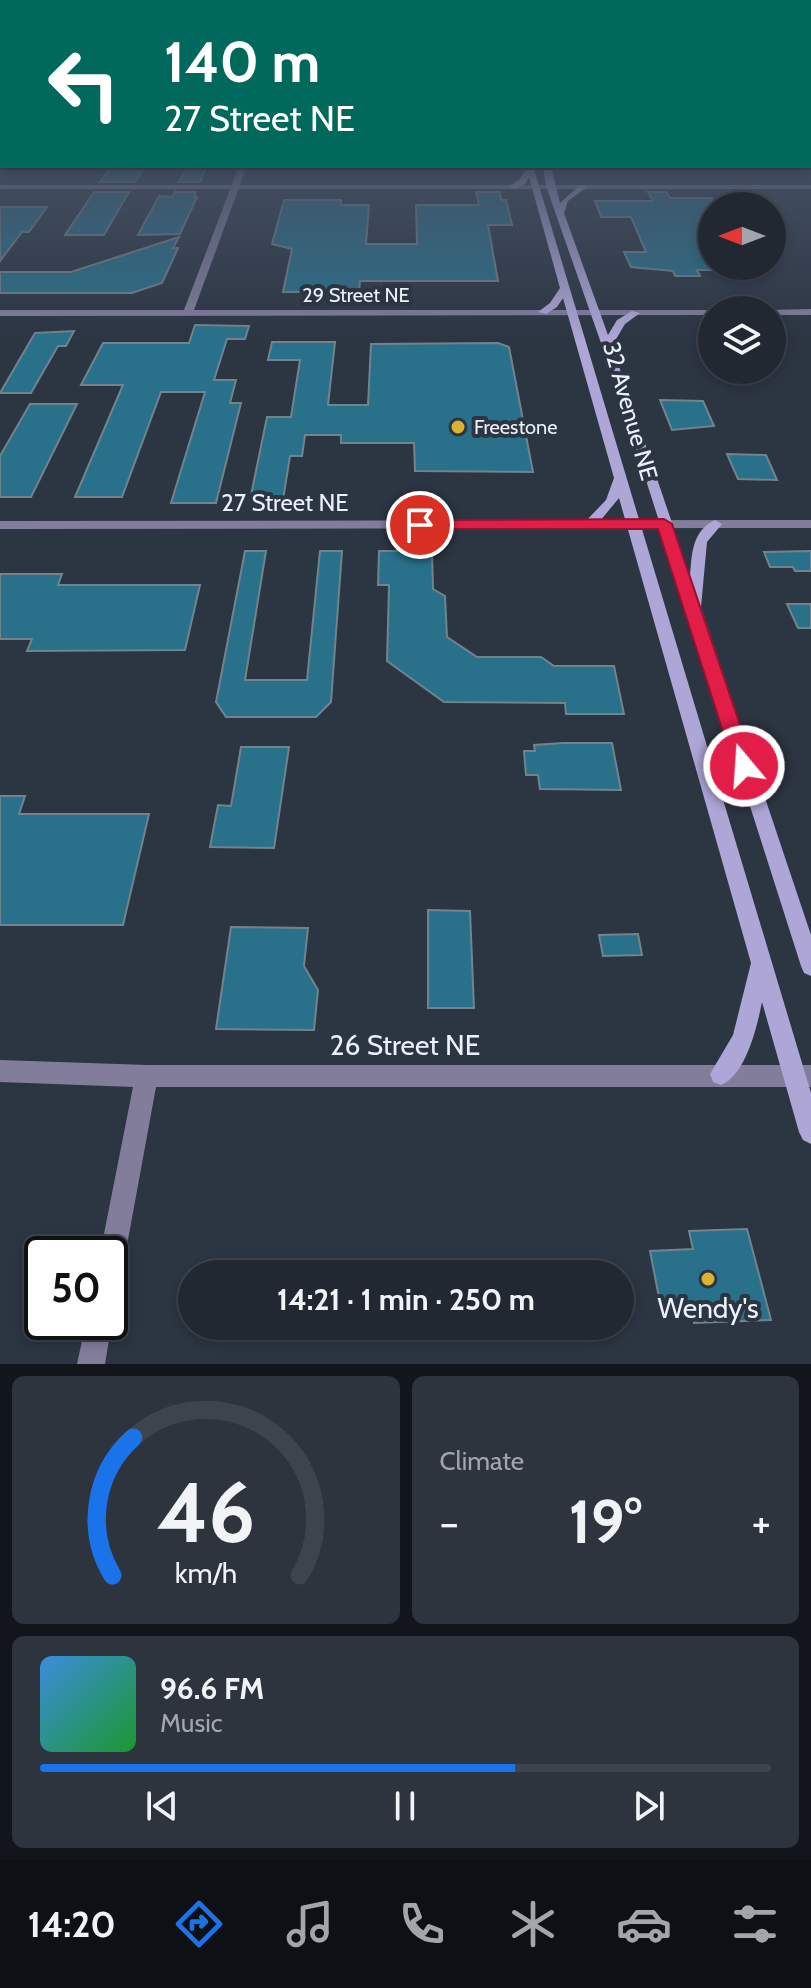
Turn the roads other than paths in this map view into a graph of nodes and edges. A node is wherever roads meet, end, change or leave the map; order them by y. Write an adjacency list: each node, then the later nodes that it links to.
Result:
1 (560, 213): 7 (main road, 32 Avenue NE)
2 (226, 214): 12 (street)
3 (544, 214): 4 (main road, 32 Avenue NE)
4 (565, 287): 5 (main road); 6 (main road, 32 Avenue NE)
5 (543, 312): 6 (street, 29 Street NE); 12 (street, 29 Street NE)
6 (572, 312): 7 (street, 29 Street NE); 15 (main road, 32 Avenue NE)
7 (595, 312): 13 (street, 29 Street NE); 14 (main road, 32 Avenue NE)
8 (698, 312): 13 (street, 29 Street NE)
9 (786, 312): 10 (street)
10 (811, 312)
11 (0, 313): 12 (street, 29 Street NE)
12 (188, 313)
13 (635, 313): 14 (main road)
14 (607, 346): 18 (main road, 32 Avenue NE)
15 (620, 478): 16 (main road); 17 (main road, 32 Avenue NE)
16 (590, 524): 17 (street, 27 Street NE); 21 (street, 27 Street NE)
17 (634, 524): 18 (street, 27 Street NE); 23 (main road, 32 Avenue NE)
18 (664, 524): 19 (street, 27 Street NE); 22 (main road, 32 Avenue NE)
19 (715, 524): 20 (street, 27 Street NE); 22 (main road)
20 (811, 524)
21 (0, 525)
22 (695, 614): 24 (main road, 32 Avenue NE)
23 (762, 962): 26 (main road); 28 (main road, 32 Avenue NE)
24 (811, 966)
25 (0, 1071): 27 (street, 26 Street NE)
26 (721, 1074): 27 (street, 26 Street NE); 28 (street, 26 Street NE)
27 (147, 1076): 30 (street)
28 (803, 1076): 29 (main road, 32 Avenue NE)
29 (811, 1132)
30 (116, 1236)
31 (96, 1340): 32 (street)
32 (91, 1364)

